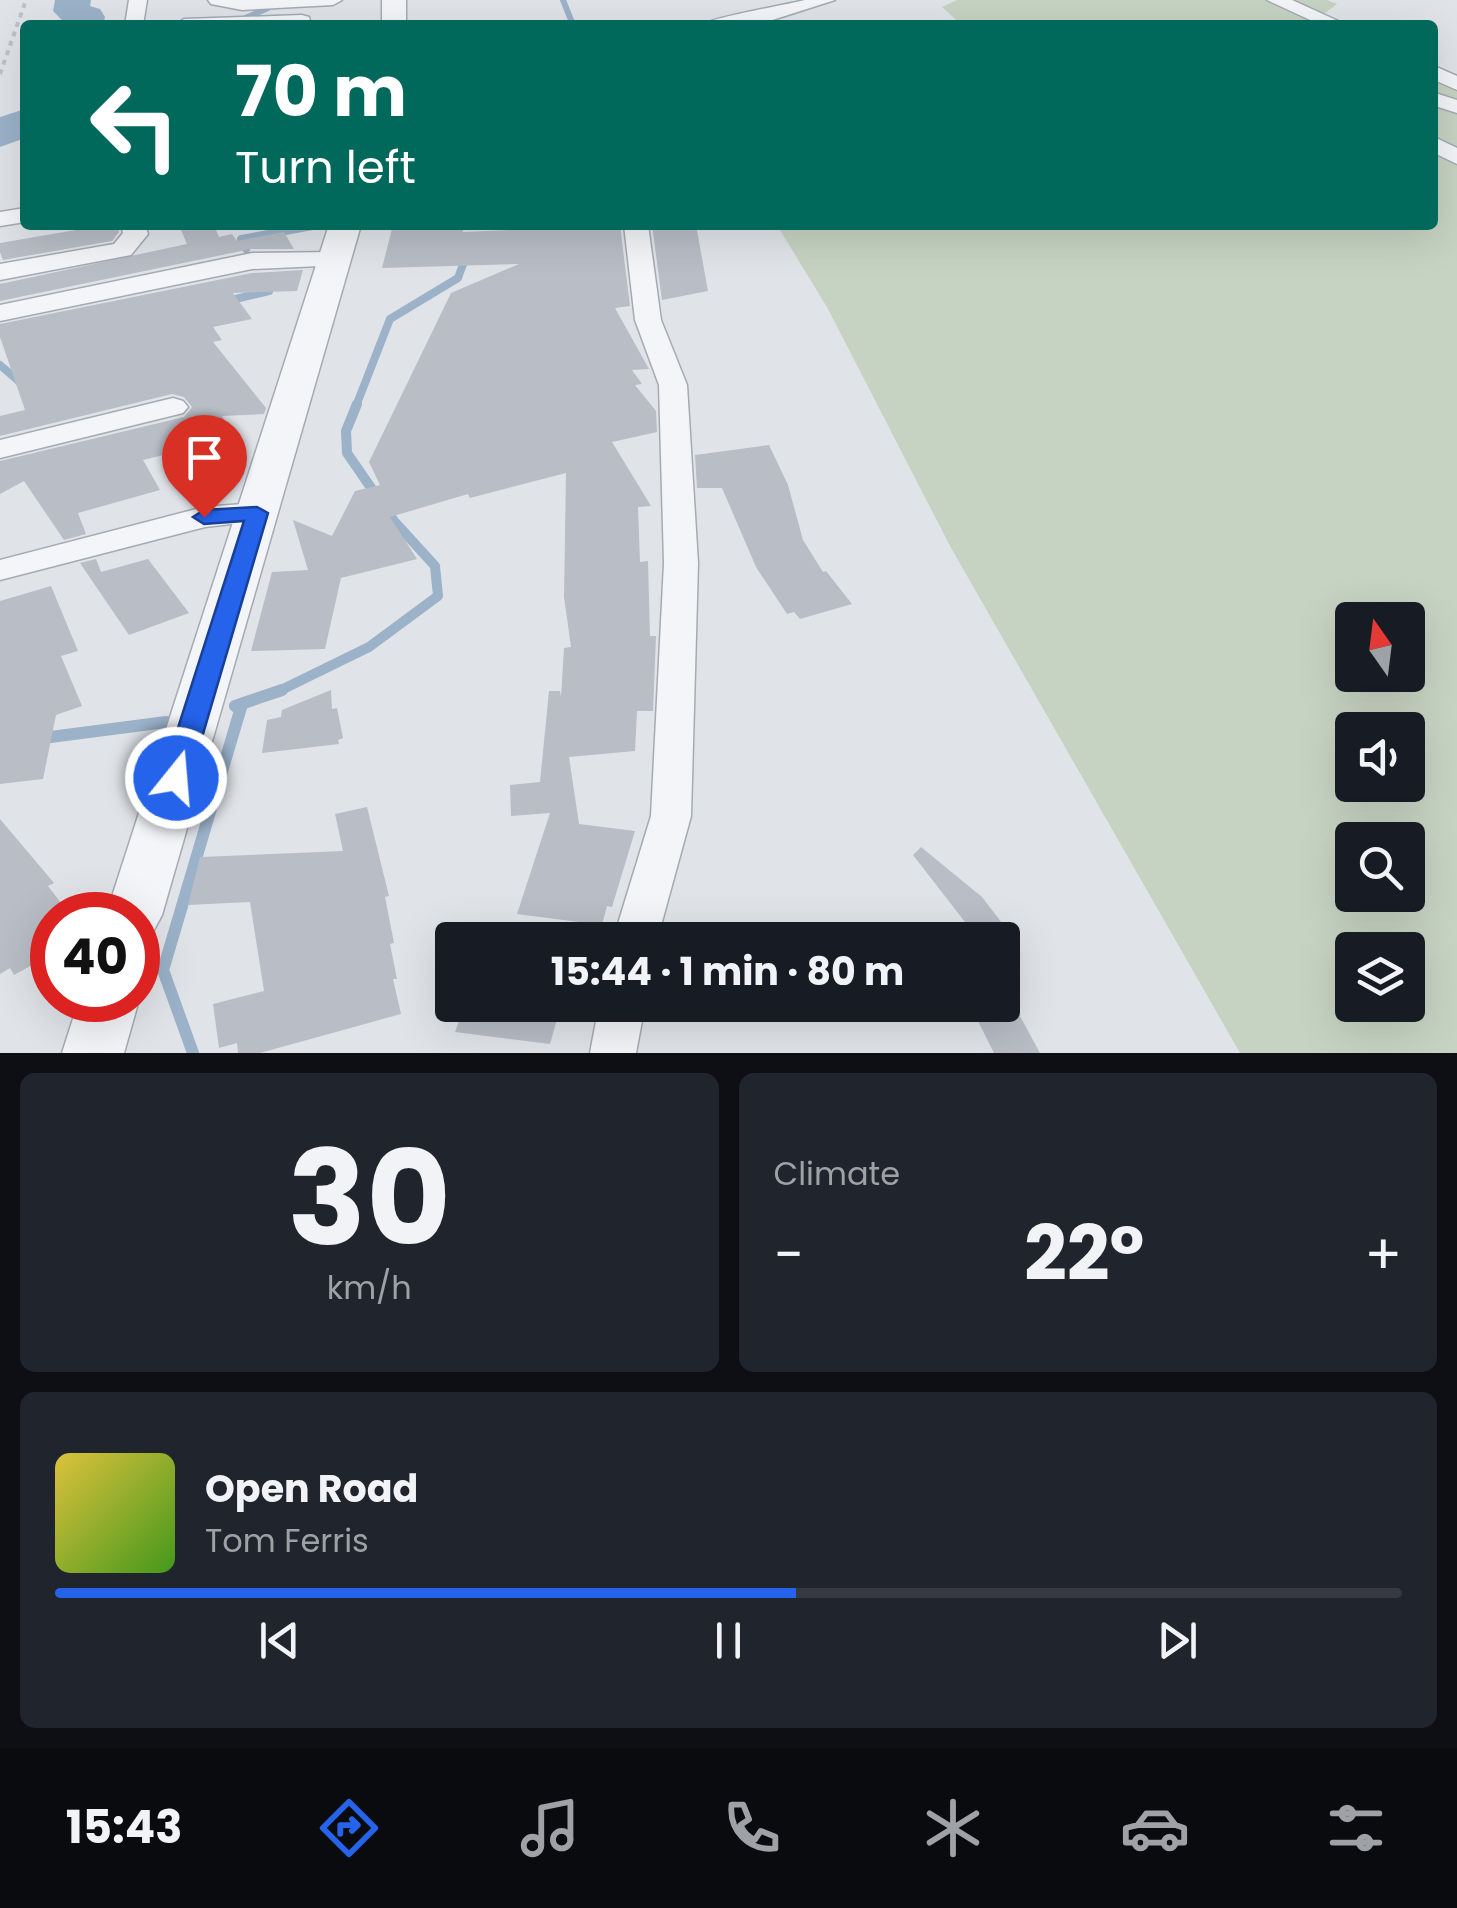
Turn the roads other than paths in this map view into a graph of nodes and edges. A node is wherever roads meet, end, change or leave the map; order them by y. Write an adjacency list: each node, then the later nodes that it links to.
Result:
1 (217, 0): 2 (street)
2 (334, 0)
3 (826, 0): 5 (street)
4 (1276, 0): 6 (street)
5 (746, 20)
6 (1326, 20)
7 (135, 230): 10 (street)
8 (637, 230): 17 (street)
9 (340, 243): 11 (street); 14 (street)
10 (0, 272)
11 (0, 313)
12 (173, 406): 13 (street)
13 (0, 449)
14 (257, 513): 15 (street); 16 (street)
15 (0, 570)
16 (141, 892)
17 (639, 922)
18 (102, 1022): 20 (street)
19 (619, 1022): 21 (street)
20 (93, 1053)
21 (613, 1053)

